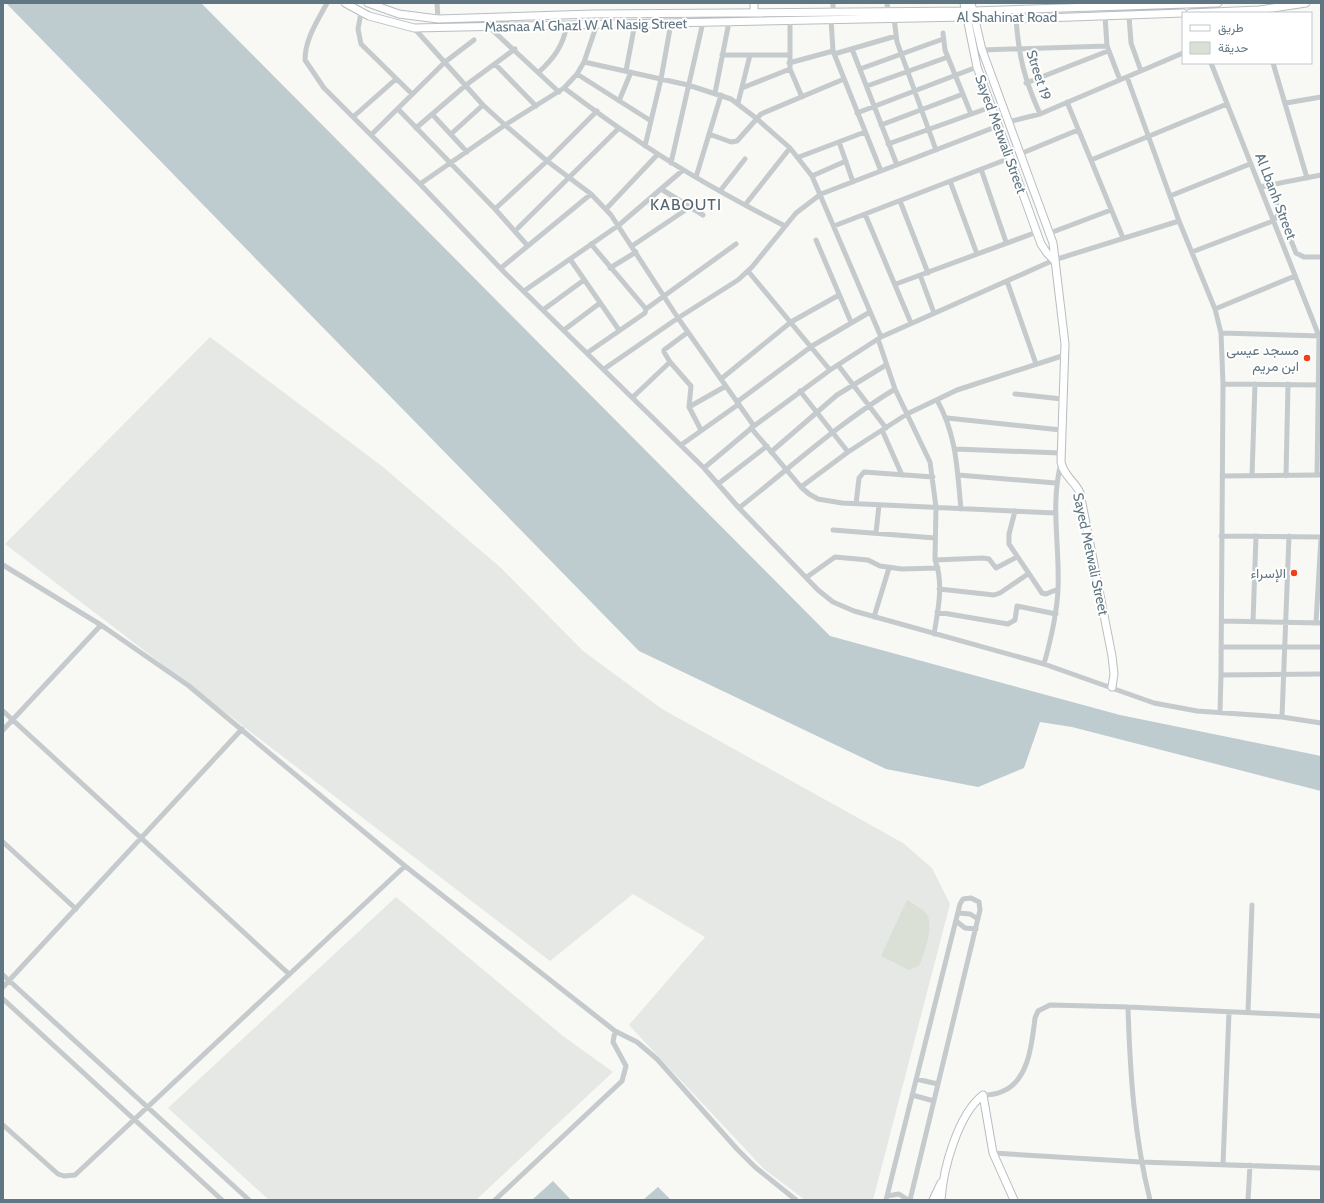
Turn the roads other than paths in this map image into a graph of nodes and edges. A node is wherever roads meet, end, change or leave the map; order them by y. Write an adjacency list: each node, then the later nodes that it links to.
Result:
1 (327, 3): 97 (street)
2 (345, 3): 17 (main road, Masnaa Al Ghazl W Al Nasig Street)
3 (368, 3): 23 (main road, Masnaa Al Ghazl W Al Nasig Street)
4 (437, 3): 23 (street)
5 (754, 3): 14 (main road)
6 (833, 3): 19 (street)
7 (887, 3): 20 (street)
8 (971, 3): 15 (main road, Sayed Metwali Street)
9 (1218, 3): 11 (main road, Al Shahinat Road)
10 (1306, 3): 16 (main road)
11 (1182, 4): 12 (main road, Al Shahinat Road)
12 (1108, 5): 13 (main road, Al Shahinat Road)
13 (1026, 6): 15 (main road, Al Shahinat Road)
14 (754, 12): 19 (main road, Masnaa Al Ghazl W Al Nasig Street); 23 (main road, Masnaa Al Ghazl W Al Nasig Street)
15 (968, 12): 20 (main road, Al Shahinat Road); 24 (main road, Al Shahinat Road); 39 (main road, Sayed Metwali Street); 54 (main road, Sayed Metwali Street)
16 (1259, 12)
17 (361, 13): 33 (main road, Masnaa Al Ghazl W Al Nasig Street); 64 (street)
18 (1182, 13): 22 (main road, Al Shahinat Road)
19 (832, 16): 20 (main road, Al Shahinat Road); 25 (main road, Masnaa Al Ghazl W Al Nasig Street); 41 (street)
20 (890, 16): 34 (street)
21 (1105, 16): 22 (main road, Al Shahinat Road); 24 (main road, Al Shahinat Road); 38 (street)
22 (1129, 16): 58 (street)
23 (438, 19)
24 (1016, 19): 40 (street, Street 19)
25 (790, 20): 27 (main road, Masnaa Al Ghazl W Al Nasig Street); 46 (street)
26 (703, 22): 27 (main road, Masnaa Al Ghazl W Al Nasig Street); 28 (main road, Masnaa Al Ghazl W Al Nasig Street); 70 (street)
27 (728, 22): 44 (street)
28 (671, 23): 30 (main road, Masnaa Al Ghazl W Al Nasig Street); 65 (street)
29 (596, 24): 30 (main road, Masnaa Al Ghazl W Al Nasig Street); 31 (main road, Masnaa Al Ghazl W Al Nasig Street); 49 (street)
30 (635, 24): 60 (street)
31 (568, 25): 32 (main road, Masnaa Al Ghazl W Al Nasig Street); 59 (street)
32 (490, 26): 33 (main road, Masnaa Al Ghazl W Al Nasig Street); 36 (street)
33 (414, 28): 48 (street)
34 (896, 36): 37 (street); 43 (street)
35 (474, 40): 48 (street)
36 (515, 49): 51 (street); 59 (street)
37 (852, 49): 41 (street); 56 (street)
38 (1107, 49): 40 (street); 67 (street); 68 (street)
39 (982, 50): 40 (street); 100 (main road, Sayed Metwali Street)
40 (1018, 50): 68 (street, Street 19)
41 (833, 53): 50 (street); 66 (street)
42 (1182, 53): 58 (street)
43 (901, 54): 47 (street); 56 (street); 57 (street)
44 (722, 55): 45 (street); 75 (street)
45 (750, 55): 46 (street); 72 (street)
46 (789, 55): 50 (street)
47 (948, 57): 57 (street); 62 (street)
48 (445, 62): 69 (street); 76 (street)
49 (584, 62): 60 (street); 61 (street)
50 (789, 63): 55 (street)
51 (495, 64): 69 (street); 87 (street)
52 (1211, 64): 85 (street, Al Lbanh Street)
53 (1273, 64): 84 (street)
54 (977, 67): 62 (street); 89 (main road, Sayed Metwali Street)
55 (790, 69): 72 (street); 79 (street)
56 (860, 69): 71 (street)
57 (908, 71): 71 (street); 74 (street)
58 (1141, 71): 63 (street)
59 (539, 72): 73 (street)
60 (628, 72): 65 (street); 81 (street)
61 (577, 74): 73 (street); 81 (street)
62 (955, 76): 74 (street); 77 (street)
63 (1127, 77): 67 (street); 112 (street)
64 (396, 79): 76 (street); 97 (street)
65 (661, 79): 70 (street); 99 (street)
66 (844, 79): 79 (street); 93 (street)
67 (1120, 80): 82 (street)
68 (1026, 83): 96 (street, Street 19)
69 (466, 85): 86 (street); 94 (street)
70 (688, 85): 75 (street); 127 (street)
71 (866, 86): 88 (street)
72 (742, 88): 83 (street)
73 (561, 90): 87 (street); 92 (street)
74 (915, 91): 88 (street); 91 (street)
75 (715, 93): 78 (street)
76 (412, 94): 90 (street)
77 (963, 94): 91 (street); 95 (street)
78 (721, 95): 83 (street); 110 (street)
79 (802, 97): 98 (street)
80 (1321, 97): 84 (street)
81 (619, 101): 99 (street)
82 (1067, 102): 96 (street); 107 (street)
83 (738, 103): 98 (street)
84 (1286, 103): 138 (street)
85 (1227, 104): 112 (street); 129 (street, Al Lbanh Street)
86 (483, 105): 101 (street); 109 (street)
87 (536, 106): 101 (street)
88 (874, 106): 93 (street); 102 (street)
89 (991, 107): 95 (street); 103 (main road, Sayed Metwali Street)
90 (398, 109): 104 (street); 111 (street)
91 (922, 110): 102 (street); 106 (street)
92 (597, 111): 105 (street); 125 (street)
93 (857, 113): 108 (street)
94 (432, 114): 104 (street); 109 (street)
95 (971, 114): 106 (street)
96 (1040, 114): 100 (street)
97 (353, 117): 111 (street)
98 (756, 118): 110 (street); 116 (street)
99 (651, 121): 115 (street)
100 (1008, 122): 120 (main road, Sayed Metwali Street)
101 (505, 125): 118 (street); 125 (street)
102 (881, 125): 114 (street)
103 (998, 126): 117 (street); 122 (main road, Sayed Metwali Street)
104 (416, 128): 128 (street)
105 (619, 128): 115 (street); 137 (street)
106 (929, 129): 114 (street); 117 (street)
107 (1078, 130): 120 (street); 124 (street)
108 (865, 132): 113 (street); 133 (street)
109 (451, 134): 118 (street)
110 (709, 134): 136 (street)
111 (371, 135): 141 (street)
112 (1149, 137): 124 (street); 148 (street)
113 (839, 142): 121 (street); 126 (street)
114 (888, 144): 130 (street)
115 (645, 146): 119 (street)
116 (790, 148): 121 (street); 150 (street)
117 (936, 150): 130 (street)
118 (467, 152): 128 (street)
119 (658, 154): 127 (street); 153 (street)
120 (1020, 154): 165 (main road, Sayed Metwali Street)
121 (799, 157): 135 (street)
122 (1010, 158): 131 (street); 164 (main road, Sayed Metwali Street)
123 (745, 159): 145 (street)
124 (1091, 160): 154 (street)
125 (547, 161): 137 (street); 152 (street)
126 (846, 161): 135 (street); 140 (street)
127 (671, 162): 132 (street)
128 (450, 164): 141 (street); 152 (street)
129 (1250, 164): 143 (street, Al Lbanh Street); 148 (street)
130 (896, 165): 133 (street)
131 (981, 169): 139 (street); 168 (street)
132 (683, 170): 136 (street); 144 (street)
133 (881, 171): 140 (street)
134 (1321, 175): 138 (street)
135 (812, 176): 147 (street)
136 (696, 177): 145 (street)
137 (570, 178): 146 (street); 163 (street)
138 (1307, 178): 142 (street)
139 (950, 181): 149 (street); 175 (street)
140 (853, 182): 147 (street)
141 (420, 184): 179 (street)
142 (1269, 185): 143 (street); 155 (street)
143 (1260, 187): 159 (street, Al Lbanh Street)
144 (661, 189): 151 (street); 160 (street)
145 (720, 191): 150 (street)
146 (591, 194): 153 (street); 171 (street)
147 (821, 194): 161 (street); 162 (street)
148 (1170, 196): 158 (street)
149 (900, 201): 156 (street); 182 (street)
150 (745, 205): 161 (street)
151 (690, 207): 157 (street); 172 (street)
152 (495, 209): 171 (street)
153 (606, 209): 160 (street)
154 (1111, 210): 165 (street); 166 (street)
155 (1280, 213): 159 (street); 176 (street)
156 (865, 214): 162 (street); 187 (street)
157 (703, 215)
158 (1179, 221): 166 (street); 174 (street)
159 (1273, 221): 174 (street); 184 (street, Al Lbanh Street)
160 (619, 225): 169 (street); 172 (street)
161 (785, 226): 181 (street)
162 (834, 226): 195 (street)
163 (518, 228)
164 (1037, 232): 168 (street); 178 (main road, Sayed Metwali Street)
165 (1050, 233): 178 (main road, Sayed Metwali Street)
166 (1123, 238): 178 (street)
167 (816, 240): 189 (street)
168 (1006, 242): 175 (street)
169 (591, 244): 177 (street); 180 (street)
170 (736, 244): 190 (street)
171 (527, 245): 179 (street)
172 (632, 246): 173 (street)
173 (636, 252): 180 (street); 190 (street)
174 (1192, 252): 194 (street)
175 (977, 254): 182 (street)
176 (1321, 257)
177 (570, 259): 185 (street); 188 (street)
178 (1054, 260): 186 (street); 209 (main road, Sayed Metwali Street)
179 (501, 268): 188 (street)
180 (610, 268): 192 (street)
181 (748, 271): 197 (street); 198 (street)
182 (928, 272): 183 (street)
183 (920, 275): 187 (street); 196 (street)
184 (1295, 276): 194 (street); 205 (street, Al Lbanh Street)
185 (584, 280): 191 (street); 193 (street)
186 (1006, 281): 196 (street); 211 (street)
187 (896, 284): 200 (street)
188 (524, 291): 193 (street)
189 (839, 295): 198 (street); 199 (street)
190 (665, 296): 192 (street); 197 (street)
191 (600, 303): 201 (street); 202 (street)
192 (646, 309): 202 (street)
193 (543, 310): 201 (street)
194 (1215, 310): 204 (street)
195 (870, 312): 199 (street); 206 (street)
196 (934, 313): 200 (street)
197 (678, 318): 203 (street); 214 (street)
198 (791, 322): 207 (street); 216 (street)
199 (851, 322): 207 (street)
200 (911, 323): 206 (street)
201 (564, 330): 208 (street)
202 (619, 330): 208 (street)
203 (688, 332): 210 (street); 216 (street)
204 (1221, 333): 205 (street); 218 (street)
205 (1320, 336): 221 (street)
206 (879, 338): 212 (street); 213 (street)
207 (812, 346): 215 (street); 229 (street)
208 (587, 353): 214 (street)
209 (1065, 355): 211 (street); 227 (main road, Sayed Metwali Street)
210 (670, 362): 226 (street); 231 (street)
211 (1036, 364): 228 (street)
212 (838, 365): 215 (street); 217 (street)
213 (886, 365): 217 (street); 223 (street)
214 (604, 369): 226 (street)
215 (830, 370): 224 (street)
216 (721, 379): 222 (street)
217 (854, 384): 230 (street); 232 (street)
218 (1224, 384): 219 (street); 252 (street)
219 (1255, 384): 220 (street); 253 (street)
220 (1288, 384): 221 (street); 254 (street)
221 (1320, 385): 251 (street)
222 (726, 386): 229 (street); 231 (street)
223 (895, 389): 230 (street); 233 (street)
224 (800, 392): 232 (street); 235 (street)
225 (1015, 394): 227 (street)
226 (633, 397): 240 (street)
227 (1062, 399): 238 (main road, Sayed Metwali Street)
228 (937, 400): 233 (street); 234 (street)
229 (738, 403): 235 (street); 237 (street)
230 (870, 404): 236 (street); 239 (street)
231 (689, 407): 237 (street)
232 (816, 411): 239 (street); 243 (street)
233 (907, 414): 236 (street); 255 (street)
234 (947, 418): 238 (street); 242 (street)
235 (752, 427): 241 (street); 247 (street)
236 (884, 429): 244 (street); 249 (street)
237 (701, 430): 240 (street)
238 (1061, 430): 245 (main road, Sayed Metwali Street)
239 (832, 431): 244 (street); 248 (street)
240 (681, 445): 247 (street)
241 (767, 446): 243 (street); 257 (street)
242 (955, 449): 245 (street); 250 (street)
243 (771, 452): 248 (street)
244 (848, 452): 258 (street)
245 (1060, 453): 246 (main road, Sayed Metwali Street)
246 (1061, 462): 256 (street); 298 (main road, Sayed Metwali Street)
247 (704, 468): 257 (street)
248 (787, 470): 258 (street); 262 (street)
249 (902, 475): 255 (street); 259 (street)
250 (958, 475): 256 (street); 263 (street)
251 (1319, 475): 254 (street)
252 (1222, 476): 253 (street); 268 (street)
253 (1252, 476): 254 (street)
254 (1286, 476)
255 (933, 478): 261 (street)
256 (1056, 483): 265 (street)
257 (718, 484): 262 (street)
258 (801, 487): 259 (street)
259 (856, 504): 260 (street)
260 (879, 505): 261 (street); 267 (street)
261 (936, 507): 263 (street); 272 (street)
262 (739, 508): 279 (street)
263 (962, 509): 264 (street)
264 (1015, 511): 265 (street); 273 (street)
265 (1055, 513): 281 (street)
266 (833, 530): 267 (street)
267 (876, 533): 272 (street)
268 (1221, 536): 269 (street); 285 (street)
269 (1256, 536): 270 (street); 286 (street)
270 (1289, 536): 271 (street); 287 (street)
271 (1321, 537): 288 (street)
272 (935, 538): 274 (street)
273 (1017, 557): 274 (street); 278 (street)
274 (935, 560): 277 (street)
275 (3, 565): 289 (street)
276 (889, 568): 277 (street); 279 (street); 284 (street)
277 (938, 568): 280 (street)
278 (1028, 574): 280 (street); 281 (street)
279 (807, 577): 284 (street)
280 (939, 589): 282 (street)
281 (1058, 589): 283 (street)
282 (938, 612): 283 (street); 290 (street)
283 (1056, 614): 294 (street)
284 (874, 617): 290 (street)
285 (1222, 621): 286 (street); 291 (street)
286 (1253, 622): 287 (street)
287 (1287, 623): 288 (street); 293 (street)
288 (1318, 623)
289 (101, 624): 302 (street); 304 (street)
290 (934, 634): 294 (street)
291 (1222, 646): 293 (street); 297 (street)
292 (1321, 647): 293 (street)
293 (1286, 648): 295 (street)
294 (1044, 664): 298 (street)
295 (1285, 674): 296 (street); 297 (street); 301 (street)
296 (1321, 674)
297 (1222, 675): 300 (street)
298 (1112, 687): 300 (street)
299 (3, 711): 302 (street)
300 (1220, 713): 301 (street)
301 (1282, 717): 303 (street)
302 (13, 720): 305 (street); 306 (street)
303 (1321, 723)
304 (242, 729): 306 (street); 308 (street)
305 (3, 730)
306 (141, 838): 310 (street); 315 (street)
307 (3, 842): 310 (street)
308 (405, 866): 315 (street); 324 (street)
309 (1252, 905): 322 (street)
310 (76, 909): 317 (street)
311 (958, 913): 312 (street); 312 (street); 313 (street)
312 (978, 919): 314 (street)
313 (956, 921): 314 (street); 325 (street)
314 (976, 928): 326 (street)
315 (289, 974): 330 (street)
316 (3, 975): 317 (street)
317 (9, 981): 318 (street); 330 (street)
318 (3, 988)
319 (3, 999): 331 (street)
320 (1128, 1007): 321 (street); 328 (street); 334 (street)
321 (1229, 1012): 322 (street); 335 (street)
322 (1248, 1012): 323 (street)
323 (1321, 1016)
324 (615, 1031): 342 (street); 343 (street)
325 (916, 1079): 326 (street); 327 (street)
326 (938, 1084): 329 (street)
327 (912, 1095): 329 (street); 339 (street)
328 (983, 1095): 333 (main road); 338 (main road)
329 (934, 1101): 344 (street)
330 (147, 1107): 331 (street); 341 (street)
331 (134, 1119): 332 (street); 340 (street)
332 (3, 1125)
333 (994, 1153): 334 (street); 347 (main road)
334 (1140, 1162): 335 (street); 348 (street)
335 (1223, 1164): 336 (street)
336 (1250, 1165): 337 (street); 349 (street)
337 (1321, 1168)
338 (943, 1179): 345 (main road); 346 (main road)
339 (886, 1198): 344 (street)
340 (222, 1200)
341 (249, 1200)
342 (495, 1200)
343 (796, 1200)
344 (909, 1200)
345 (933, 1200)
346 (941, 1200)
347 (1014, 1200)
348 (1150, 1200)
349 (1248, 1200)

